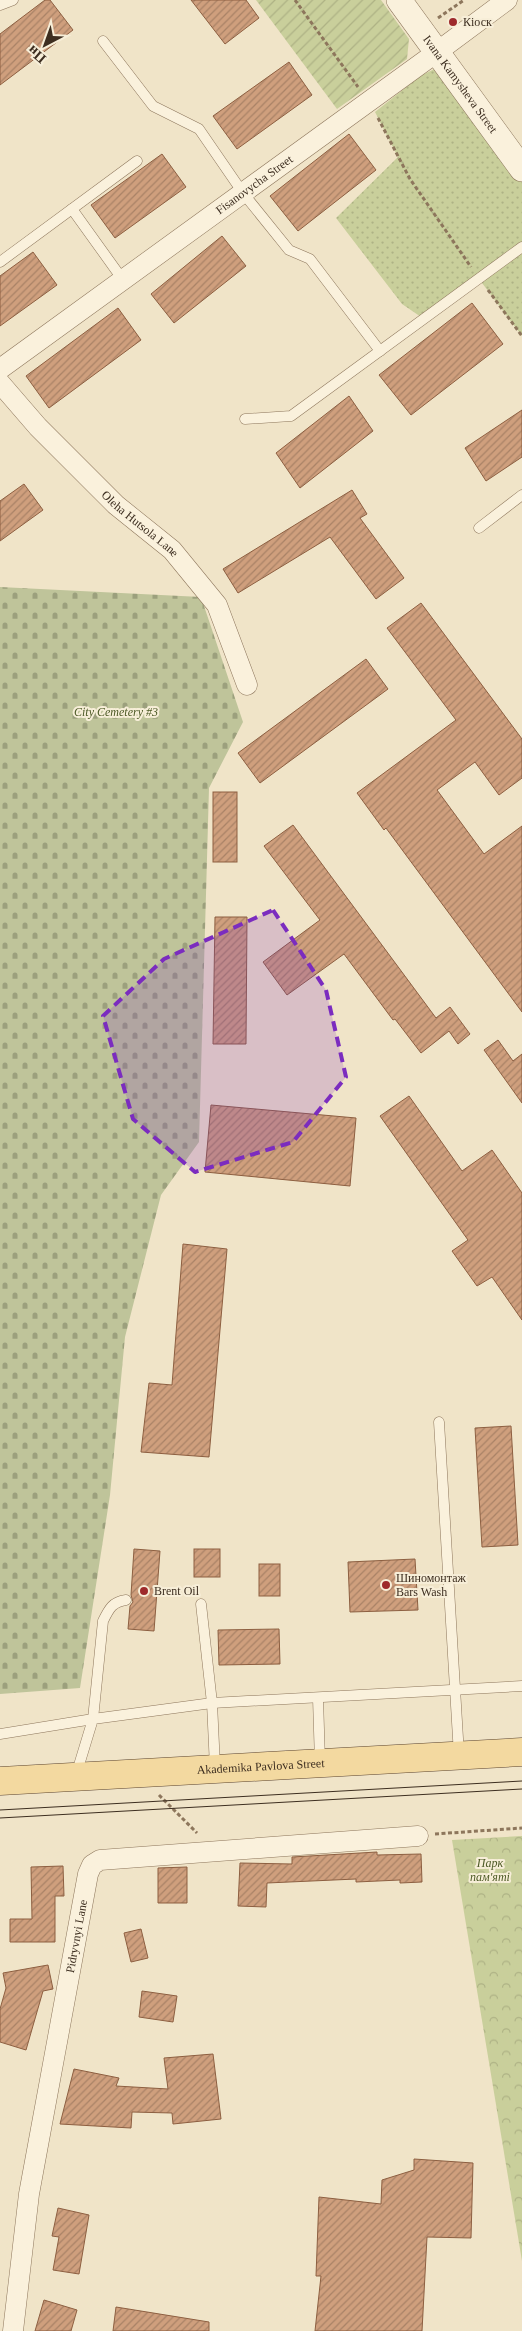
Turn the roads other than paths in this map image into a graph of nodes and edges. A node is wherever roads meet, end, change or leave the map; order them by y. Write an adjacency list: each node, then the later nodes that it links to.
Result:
1 (13, 0): 4 (lane)
2 (398, 0): 6 (street, Ivana Kamysheva Street)
3 (507, 0): 6 (street, Fisanovycha Street)
4 (0, 5)
5 (103, 41): 9 (lane)
6 (437, 52): 8 (street, Ivana Kamysheva Street); 9 (street, Fisanovycha Street)
7 (137, 160): 10 (lane)
8 (522, 169)
9 (243, 193): 13 (street, Fisanovycha Street); 14 (lane)
10 (72, 208): 12 (lane); 13 (lane)
11 (522, 247): 14 (lane)
12 (0, 262)
13 (123, 280): 15 (street, Fisanovycha Street)
14 (380, 351): 17 (lane)
15 (0, 369)
16 (0, 383): 20 (street, Oleha Hutsola Lane)
17 (245, 419)
18 (522, 496): 19 (lane)
19 (478, 528)
20 (247, 685)
21 (439, 1422): 25 (lane)
22 (126, 1600): 28 (lane)
23 (201, 1604): 27 (lane)
24 (522, 1686): 25 (lane)
25 (454, 1690): 26 (lane); 31 (lane)
26 (318, 1698): 27 (lane); 32 (lane)
27 (212, 1703): 28 (lane); 33 (lane)
28 (94, 1719): 29 (lane); 34 (lane)
29 (0, 1734)
30 (522, 1752): 31 (main road, Akademika Pavlova Street)
31 (459, 1756): 32 (main road, Akademika Pavlova Street)
32 (320, 1765): 33 (main road, Akademika Pavlova Street)
33 (216, 1771): 34 (main road, Akademika Pavlova Street)
34 (75, 1777): 35 (main road, Akademika Pavlova Street)
35 (0, 1781)
36 (418, 1836): 37 (street, Pidryvnyi Lane)
37 (13, 2331)

